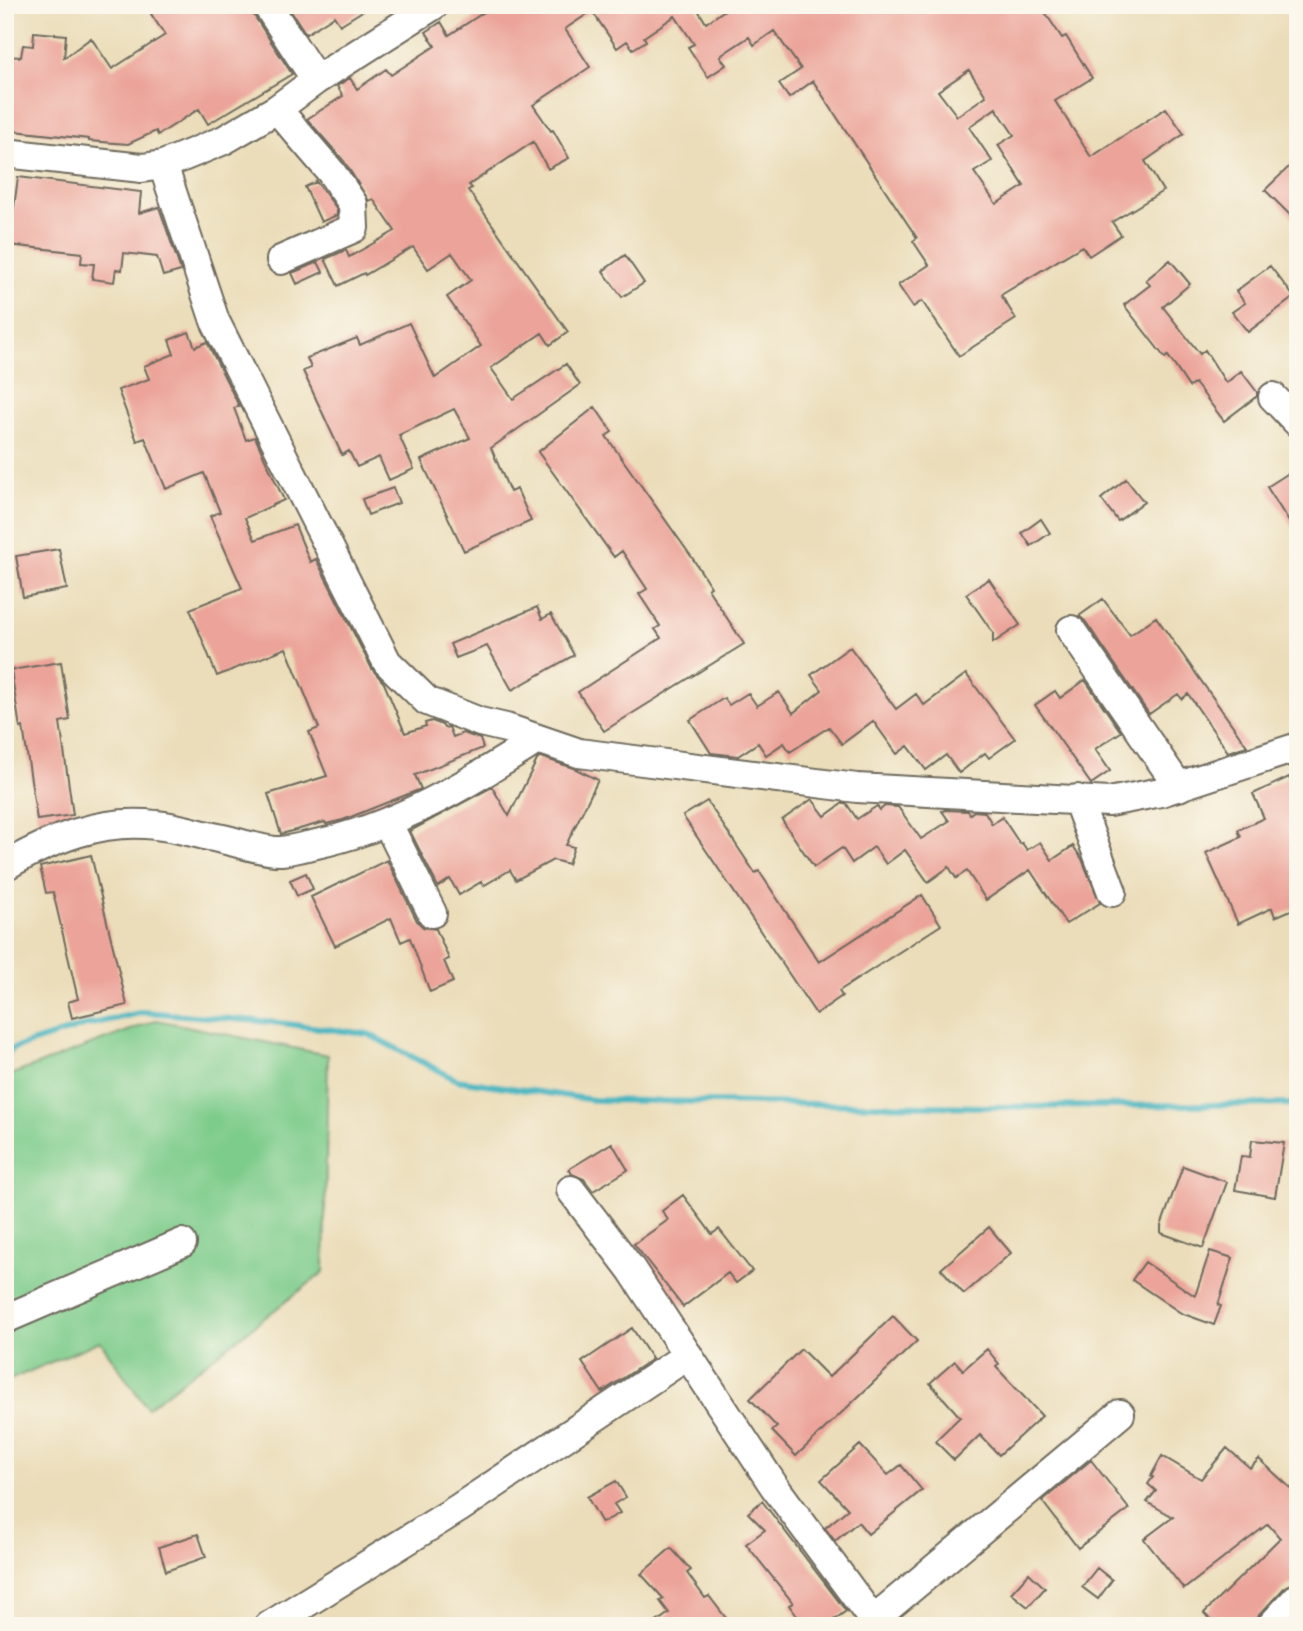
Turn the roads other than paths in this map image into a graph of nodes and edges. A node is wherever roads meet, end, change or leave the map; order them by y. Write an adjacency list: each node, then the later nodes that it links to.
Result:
1 (267, 5): 3 (street)
2 (434, 5): 3 (street)
3 (316, 80): 4 (street)
4 (278, 109): 6 (street); 7 (street)
5 (5, 153): 6 (street)
6 (163, 165): 11 (street)
7 (281, 260)
8 (1273, 397): 9 (street)
9 (1298, 423)
10 (1071, 630): 13 (street)
11 (537, 740): 14 (street); 15 (street)
12 (1298, 747): 13 (street)
13 (1179, 787): 14 (street)
14 (1077, 799): 17 (street)
15 (387, 822): 16 (street); 18 (street)
16 (5, 866)
17 (1112, 892)
18 (432, 913)
19 (572, 1190): 22 (street)
20 (182, 1243): 21 (street)
21 (5, 1319)
22 (688, 1355): 25 (street); 26 (street)
23 (1120, 1414): 25 (street)
24 (1298, 1597): 27 (street)
25 (867, 1624)
26 (269, 1626)
27 (1272, 1626)

